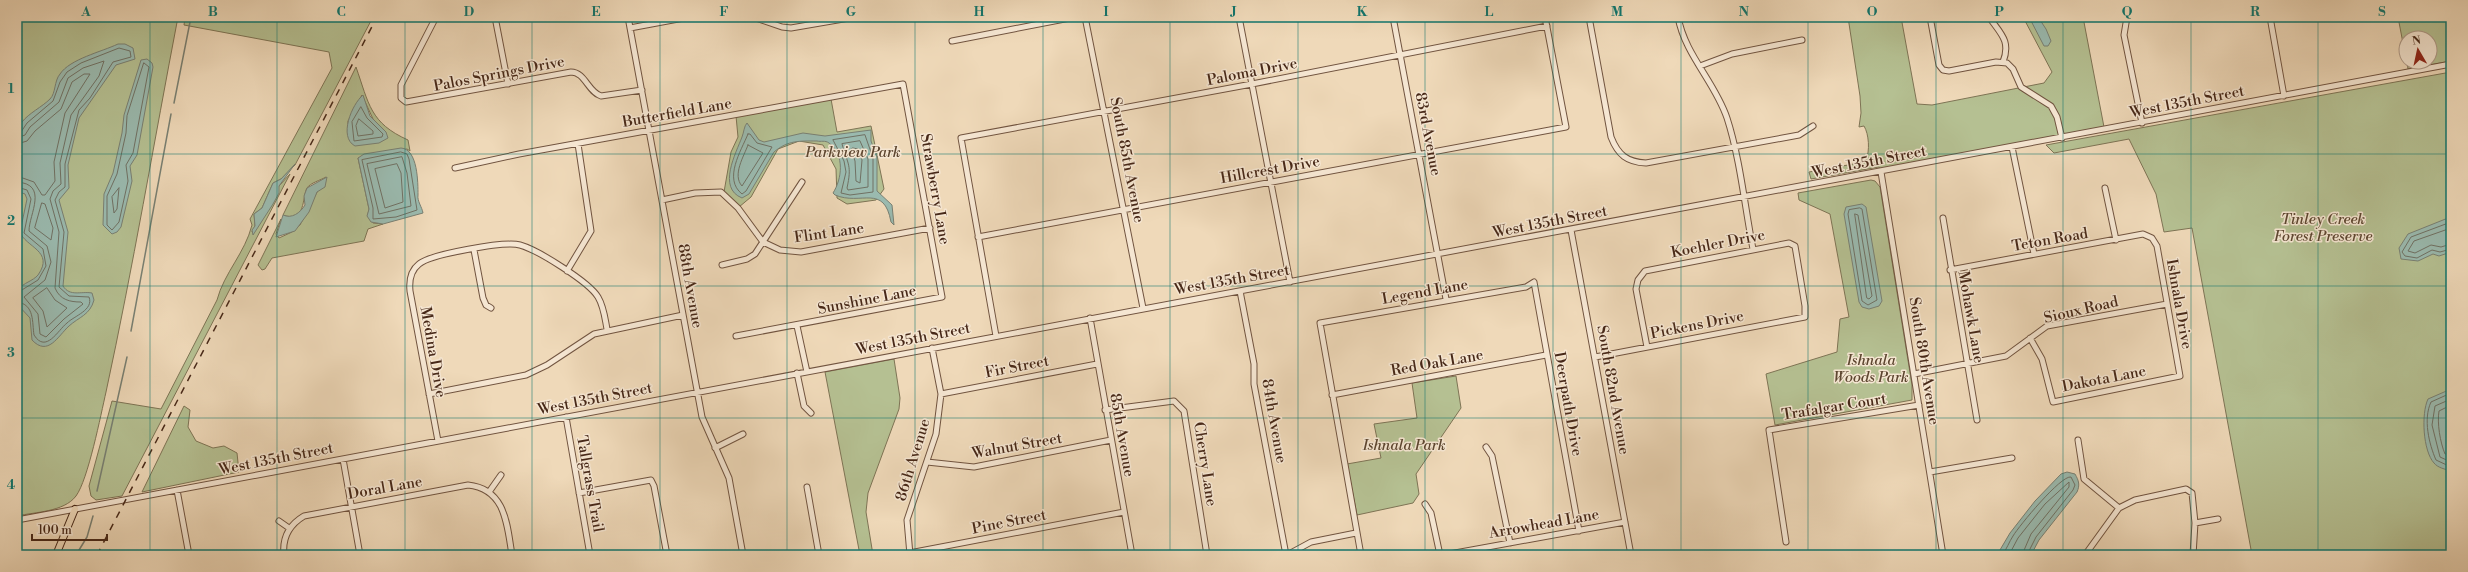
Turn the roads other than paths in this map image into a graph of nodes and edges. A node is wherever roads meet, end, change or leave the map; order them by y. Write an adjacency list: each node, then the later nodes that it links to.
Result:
1 (436, 17): 26 (street, Palos Springs Drive)
2 (495, 17): 26 (street)
3 (628, 17): 19 (street, 88th Avenue)
4 (689, 17): 19 (street)
5 (753, 17): 6 (street)
6 (855, 17)
7 (1075, 17): 21 (street)
8 (1085, 17): 31 (street, South 85th Avenue)
9 (1239, 17): 28 (street)
10 (1393, 17): 22 (street, 83rd Avenue)
11 (1545, 17): 18 (street)
12 (1589, 17): 37 (street)
13 (1678, 17): 25 (street)
14 (1930, 17): 23 (street)
15 (1989, 17): 23 (street)
16 (2127, 17): 32 (street)
17 (2270, 17): 30 (street)
18 (1547, 26): 22 (street, Paloma Drive); 39 (street, Hillcrest Drive)
19 (630, 28): 29 (street, 88th Avenue)
20 (1802, 40): 25 (street)
21 (952, 41)
22 (1400, 55): 28 (street, Paloma Drive); 39 (street, 83rd Avenue)
23 (2003, 62): 35 (street)
24 (2451, 64): 30 (street, West 135th Street)
25 (1700, 66): 37 (street)
26 (508, 84): 29 (street, Palos Springs Drive)
27 (903, 84): 34 (street, Butterfield Lane); 49 (street, Strawberry Lane)
28 (1252, 84): 31 (street, Paloma Drive); 43 (street)
29 (642, 90): 34 (street, 88th Avenue)
30 (2284, 96): 32 (street, West 135th Street)
31 (1105, 111): 47 (street, South 85th Avenue); 51 (street, Paloma Drive)
32 (2142, 122): 35 (street, West 135th Street)
33 (1814, 126): 37 (street)
34 (649, 130): 36 (street, Butterfield Lane); 46 (street, 88th Avenue)
35 (2062, 138): 38 (street, West 135th Street)
36 (578, 144): 40 (street, Butterfield Lane); 61 (street)
37 (1734, 146): 45 (street)
38 (2012, 147): 41 (street, West 135th Street); 57 (street)
39 (1420, 154): 43 (street, Hillcrest Drive); 58 (street, 83rd Avenue)
40 (455, 168)
41 (1881, 172): 45 (street, West 135th Street); 86 (street, South 80th Avenue)
42 (802, 182): 54 (street)
43 (1272, 182): 47 (street, Hillcrest Drive); 62 (street)
44 (2105, 188): 53 (street)
45 (1743, 198): 50 (street, West 135th Street); 56 (street)
46 (662, 200): 54 (street); 70 (street, 88th Avenue)
47 (1124, 208): 51 (street, Hillcrest Drive); 69 (street, South 85th Avenue)
48 (1942, 218): 60 (street, Mohawk Lane)
49 (930, 228): 54 (street, Flint Lane); 65 (street, Strawberry Lane)
50 (1571, 230): 58 (street, West 135th Street); 81 (street, South 82nd Avenue)
51 (978, 237): 76 (street)
52 (2152, 238): 53 (street, Teton Road); 67 (street, Ishnala Drive)
53 (2116, 240): 57 (street, Teton Road)
54 (762, 242): 59 (street)
55 (474, 250): 61 (street); 68 (street); 89 (street, Medina Drive)
56 (1753, 250): 71 (street, Koehler Drive); 78 (street, Koehler Drive)
57 (2034, 254): 60 (street, Teton Road)
58 (1438, 255): 62 (street, West 135th Street); 66 (street, 83rd Avenue)
59 (722, 265)
60 (1950, 270): 83 (street, Mohawk Lane)
61 (567, 271): 74 (street)
62 (1290, 282): 64 (street, West 135th Street)
63 (1534, 282): 66 (street, Legend Lane); 80 (street, Deerpath Drive)
64 (1240, 291): 69 (street, West 135th Street); 140 (street, 84th Avenue)
65 (942, 297): 73 (street, Sunshine Lane)
66 (1446, 299): 91 (street, Legend Lane)
67 (2167, 304): 77 (street, Sioux Road); 87 (street, Ishnala Drive)
68 (490, 308)
69 (1143, 308): 72 (street, West 135th Street)
70 (683, 315): 74 (street); 88 (street, 88th Avenue)
71 (1805, 317): 78 (street, Pickens Drive)
72 (1090, 318): 76 (street, West 135th Street); 82 (street, 85th Avenue)
73 (797, 326): 75 (street, Sunshine Lane); 84 (street)
74 (607, 329): 89 (street)
75 (736, 336)
76 (996, 336): 79 (street, West 135th Street)
77 (2030, 338): 83 (street, Sioux Road); 87 (street, Dakota Lane)
78 (1648, 347): 81 (street, Pickens Drive)
79 (932, 348): 84 (street, West 135th Street); 90 (street, 86th Avenue)
80 (1546, 355): 91 (street, Red Oak Lane); 123 (street, Deerpath Drive)
81 (1595, 357): 120 (street, South 82nd Avenue)
82 (1097, 364): 90 (street, Fir Street); 93 (street, 85th Avenue)
83 (1967, 364): 86 (street, Sioux Road); 96 (street, Mohawk Lane)
84 (807, 372): 85 (street, West 135th Street)
85 (798, 373): 88 (street, West 135th Street); 94 (street)
86 (1914, 374): 92 (street, South 80th Avenue)
87 (2180, 376)
88 (698, 392): 95 (street, West 135th Street); 102 (street, 88th Avenue)
89 (429, 394): 100 (street, Medina Drive)
90 (941, 394): 105 (street, 86th Avenue)
91 (1332, 395): 124 (street)
92 (1919, 405): 106 (street, South 80th Avenue); 125 (street, Trafalgar Court)
93 (1105, 410): 98 (street, 85th Avenue); 139 (street, Cherry Lane)
94 (811, 413)
95 (566, 417): 100 (street, West 135th Street); 111 (street, Tallgrass Trail)
96 (1977, 420)
97 (743, 434): 102 (street)
98 (1111, 440): 105 (street, Walnut Street); 116 (street, 85th Avenue)
99 (2078, 440): 114 (street)
100 (438, 441): 104 (street, West 135th Street)
101 (1486, 447): 126 (street)
102 (715, 448): 135 (street, 88th Avenue)
103 (2012, 458): 106 (street)
104 (343, 459): 109 (street, West 135th Street); 113 (street)
105 (927, 462): 127 (street, 86th Avenue)
106 (1930, 472): 145 (street, South 80th Avenue)
107 (501, 475): 110 (street)
108 (807, 487): 136 (street)
109 (177, 490): 115 (street, West 135th Street); 129 (street)
110 (490, 492): 113 (street, Doral Lane); 132 (street)
111 (579, 493): 133 (street, Tallgrass Trail); 134 (street)
112 (1425, 504): 142 (street)
113 (350, 506): 122 (street, Doral Lane); 131 (street)
114 (2119, 508): 121 (street); 146 (street)
115 (75, 509): 118 (street, West 135th Street); 128 (main road)
116 (1124, 512): 127 (street, Pine Street); 138 (street, 85th Avenue)
117 (2218, 519): 121 (street)
118 (17, 520)
119 (279, 521): 122 (street)
120 (1625, 522): 123 (street, Arrowhead Lane); 144 (street, South 82nd Avenue)
121 (2195, 523): 147 (street)
122 (289, 529): 130 (street)
123 (1579, 530): 126 (street, Arrowhead Lane)
124 (1356, 533): 140 (street); 141 (street)
125 (1786, 542)
126 (1510, 543): 143 (street, Arrowhead Lane)
127 (910, 554): 137 (street, Pine Street)
128 (56, 555)
129 (189, 555)
130 (284, 555)
131 (360, 555)
132 (512, 555)
133 (590, 555)
134 (667, 555)
135 (743, 555)
136 (819, 555)
137 (899, 555)
138 (1132, 555)
139 (1207, 555)
140 (1286, 555)
141 (1361, 555)
142 (1440, 555)
143 (1444, 555)
144 (1631, 555)
145 (1943, 555)
146 (2085, 555)
147 (2193, 555)

